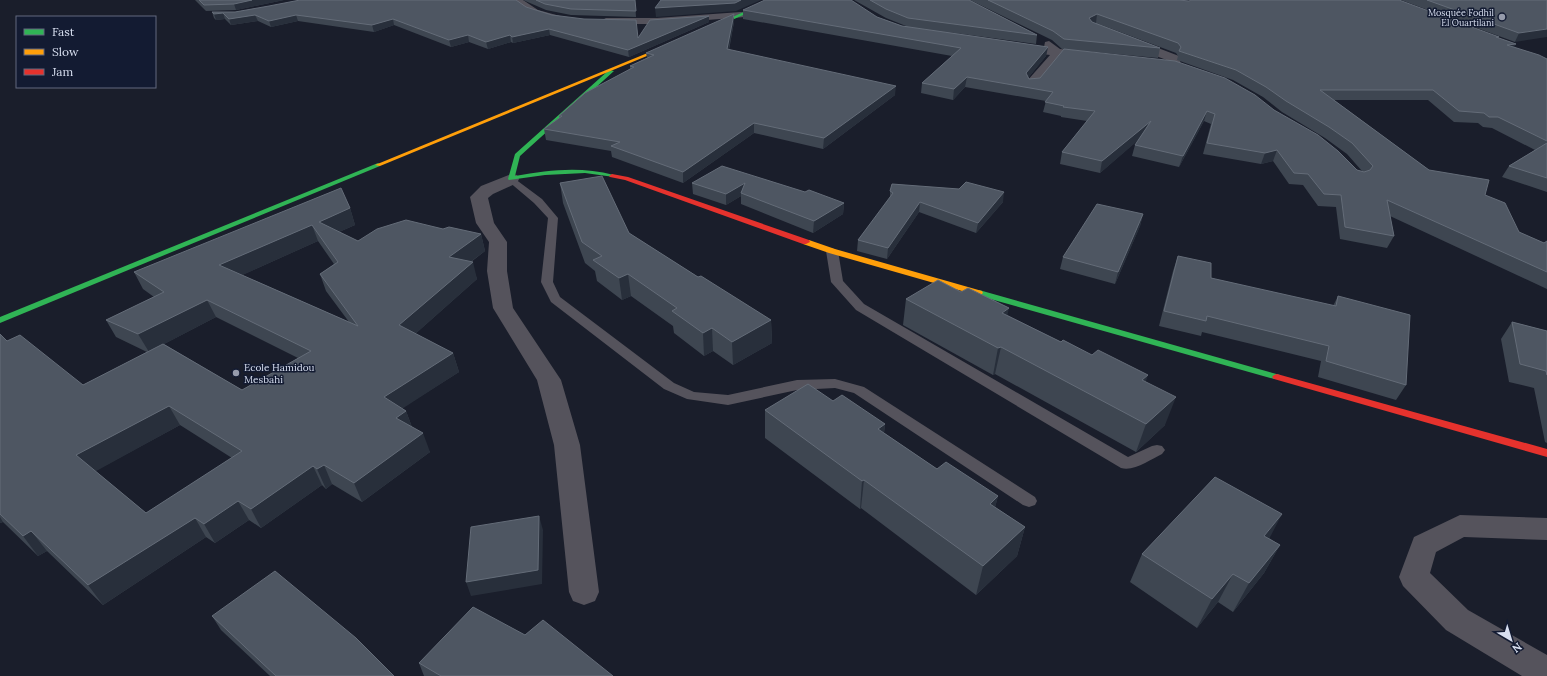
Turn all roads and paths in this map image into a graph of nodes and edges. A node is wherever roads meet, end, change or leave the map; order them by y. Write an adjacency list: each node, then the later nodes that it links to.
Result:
1 (516, 0): 4 (street)
2 (774, 0): 3 (street)
3 (741, 14): 5 (street); 6 (street)
4 (567, 19)
5 (595, 21)
6 (698, 34)
7 (1034, 37): 11 (street)
8 (1124, 38): 14 (street)
9 (683, 40): 16 (street)
10 (1006, 45): 11 (street)
11 (1058, 53): 12 (street); 17 (street)
12 (1101, 57)
13 (1145, 62): 14 (street)
14 (1175, 65): 15 (street)
15 (1190, 70)
16 (611, 71): 18 (street); 20 (street)
17 (1032, 84)
18 (511, 179): 19 (street); 24 (lane); 26 (street)
19 (832, 251): 22 (lane); 23 (street)
20 (10, 314): 21 (street)
21 (0, 320)
22 (1157, 450)
23 (1547, 453)
24 (1029, 501)
25 (1547, 529): 27 (street)
26 (584, 592)
27 (1547, 673)

